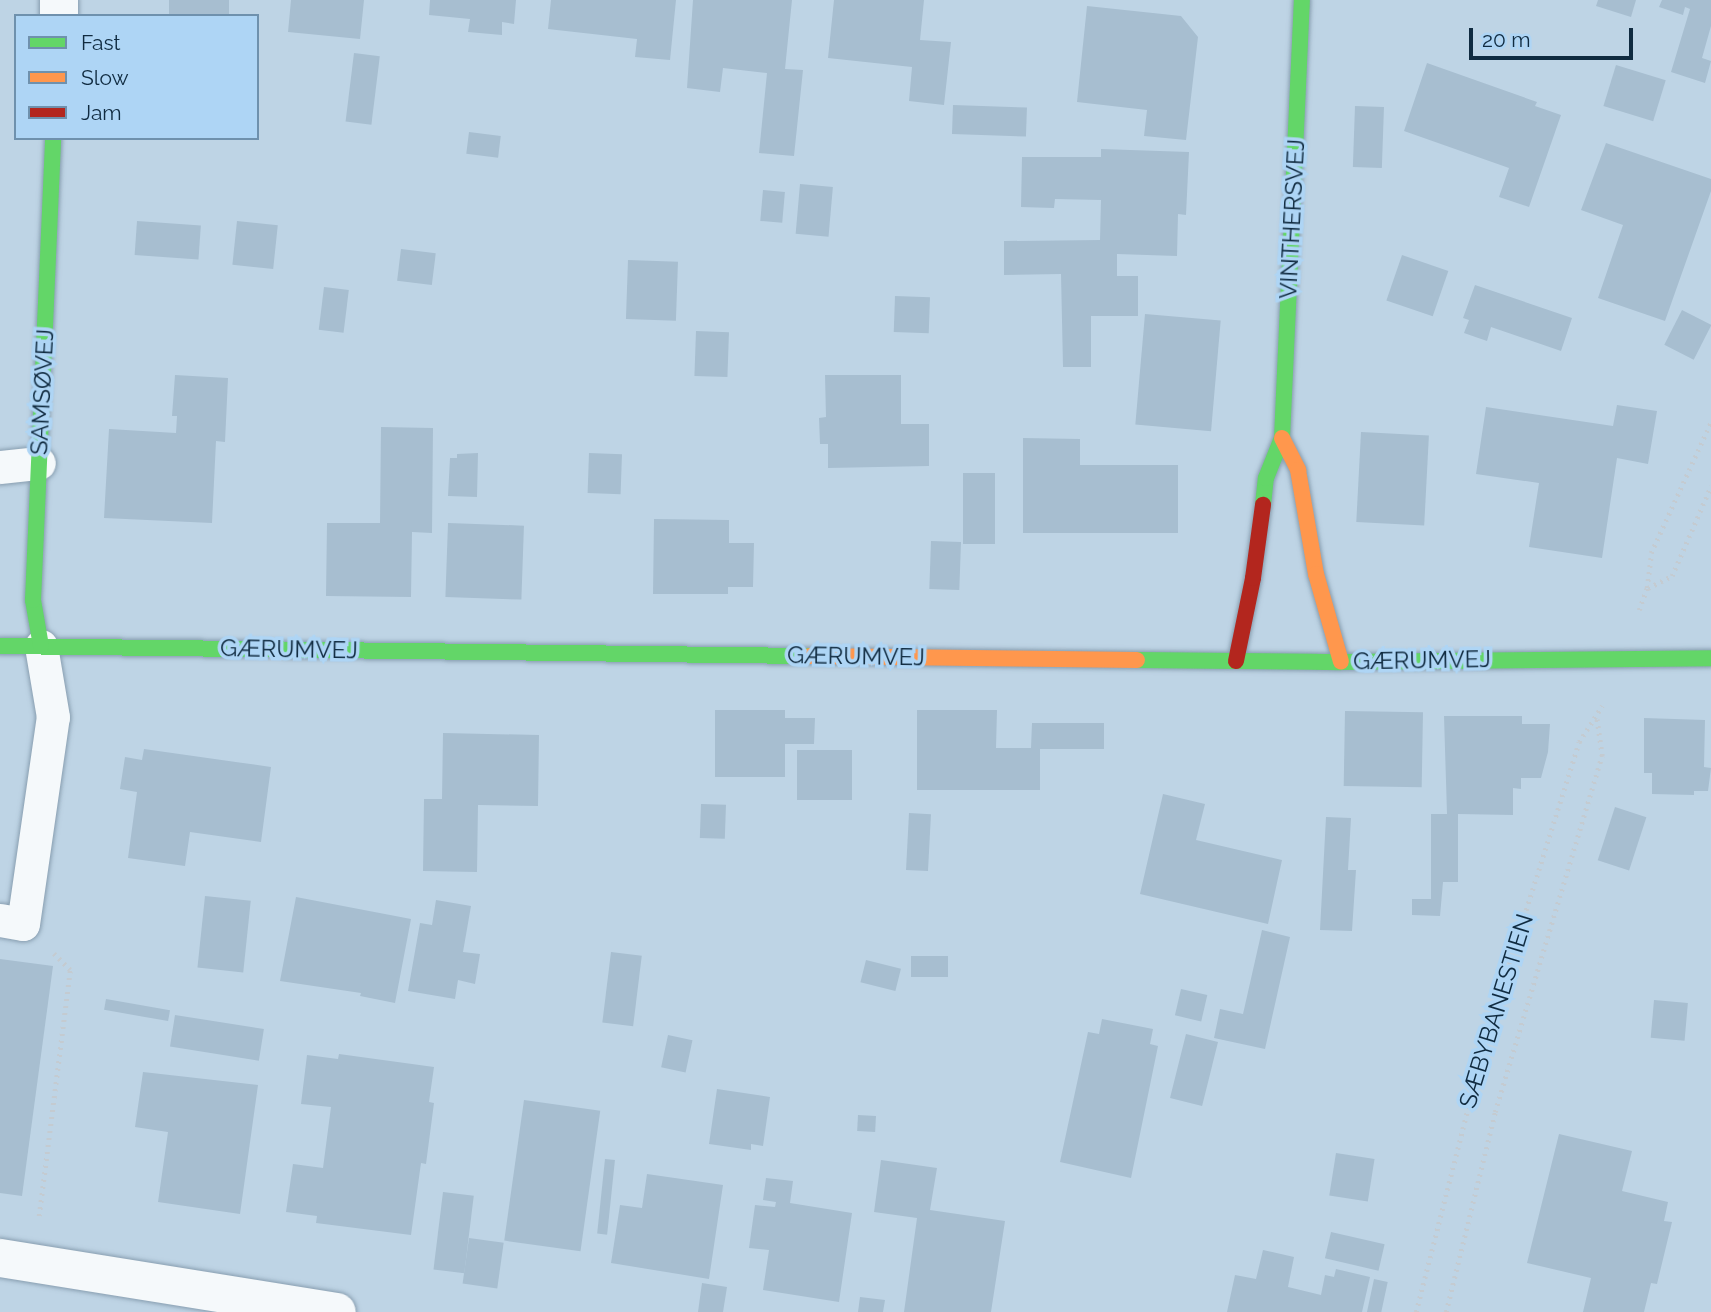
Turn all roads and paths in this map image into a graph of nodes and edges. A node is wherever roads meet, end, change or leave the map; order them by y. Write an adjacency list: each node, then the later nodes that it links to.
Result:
1 (1302, 0): 4 (main road, VINTHERSVEJ)
2 (53, 140): 5 (main road, SAMSØVEJ)
3 (1711, 422): 7 (path)
4 (1282, 438): 11 (main road, VINTHERSVEJ); 12 (main road, VINTHERSVEJ)
5 (39, 463): 6 (lane); 9 (main road, SAMSØVEJ)
6 (0, 467)
7 (1711, 486)
8 (0, 646): 9 (main road, GÆRUMVEJ)
9 (41, 646): 11 (main road, GÆRUMVEJ); 13 (lane)
10 (1711, 658): 12 (main road, GÆRUMVEJ)
11 (1236, 661): 12 (main road, GÆRUMVEJ)
12 (1341, 662)
13 (12, 922): 14 (path)
14 (17, 1260): 15 (street)
15 (337, 1312)
16 (1416, 1312): 17 (path, SÆBYBANESTIEN)
17 (1446, 1312)

